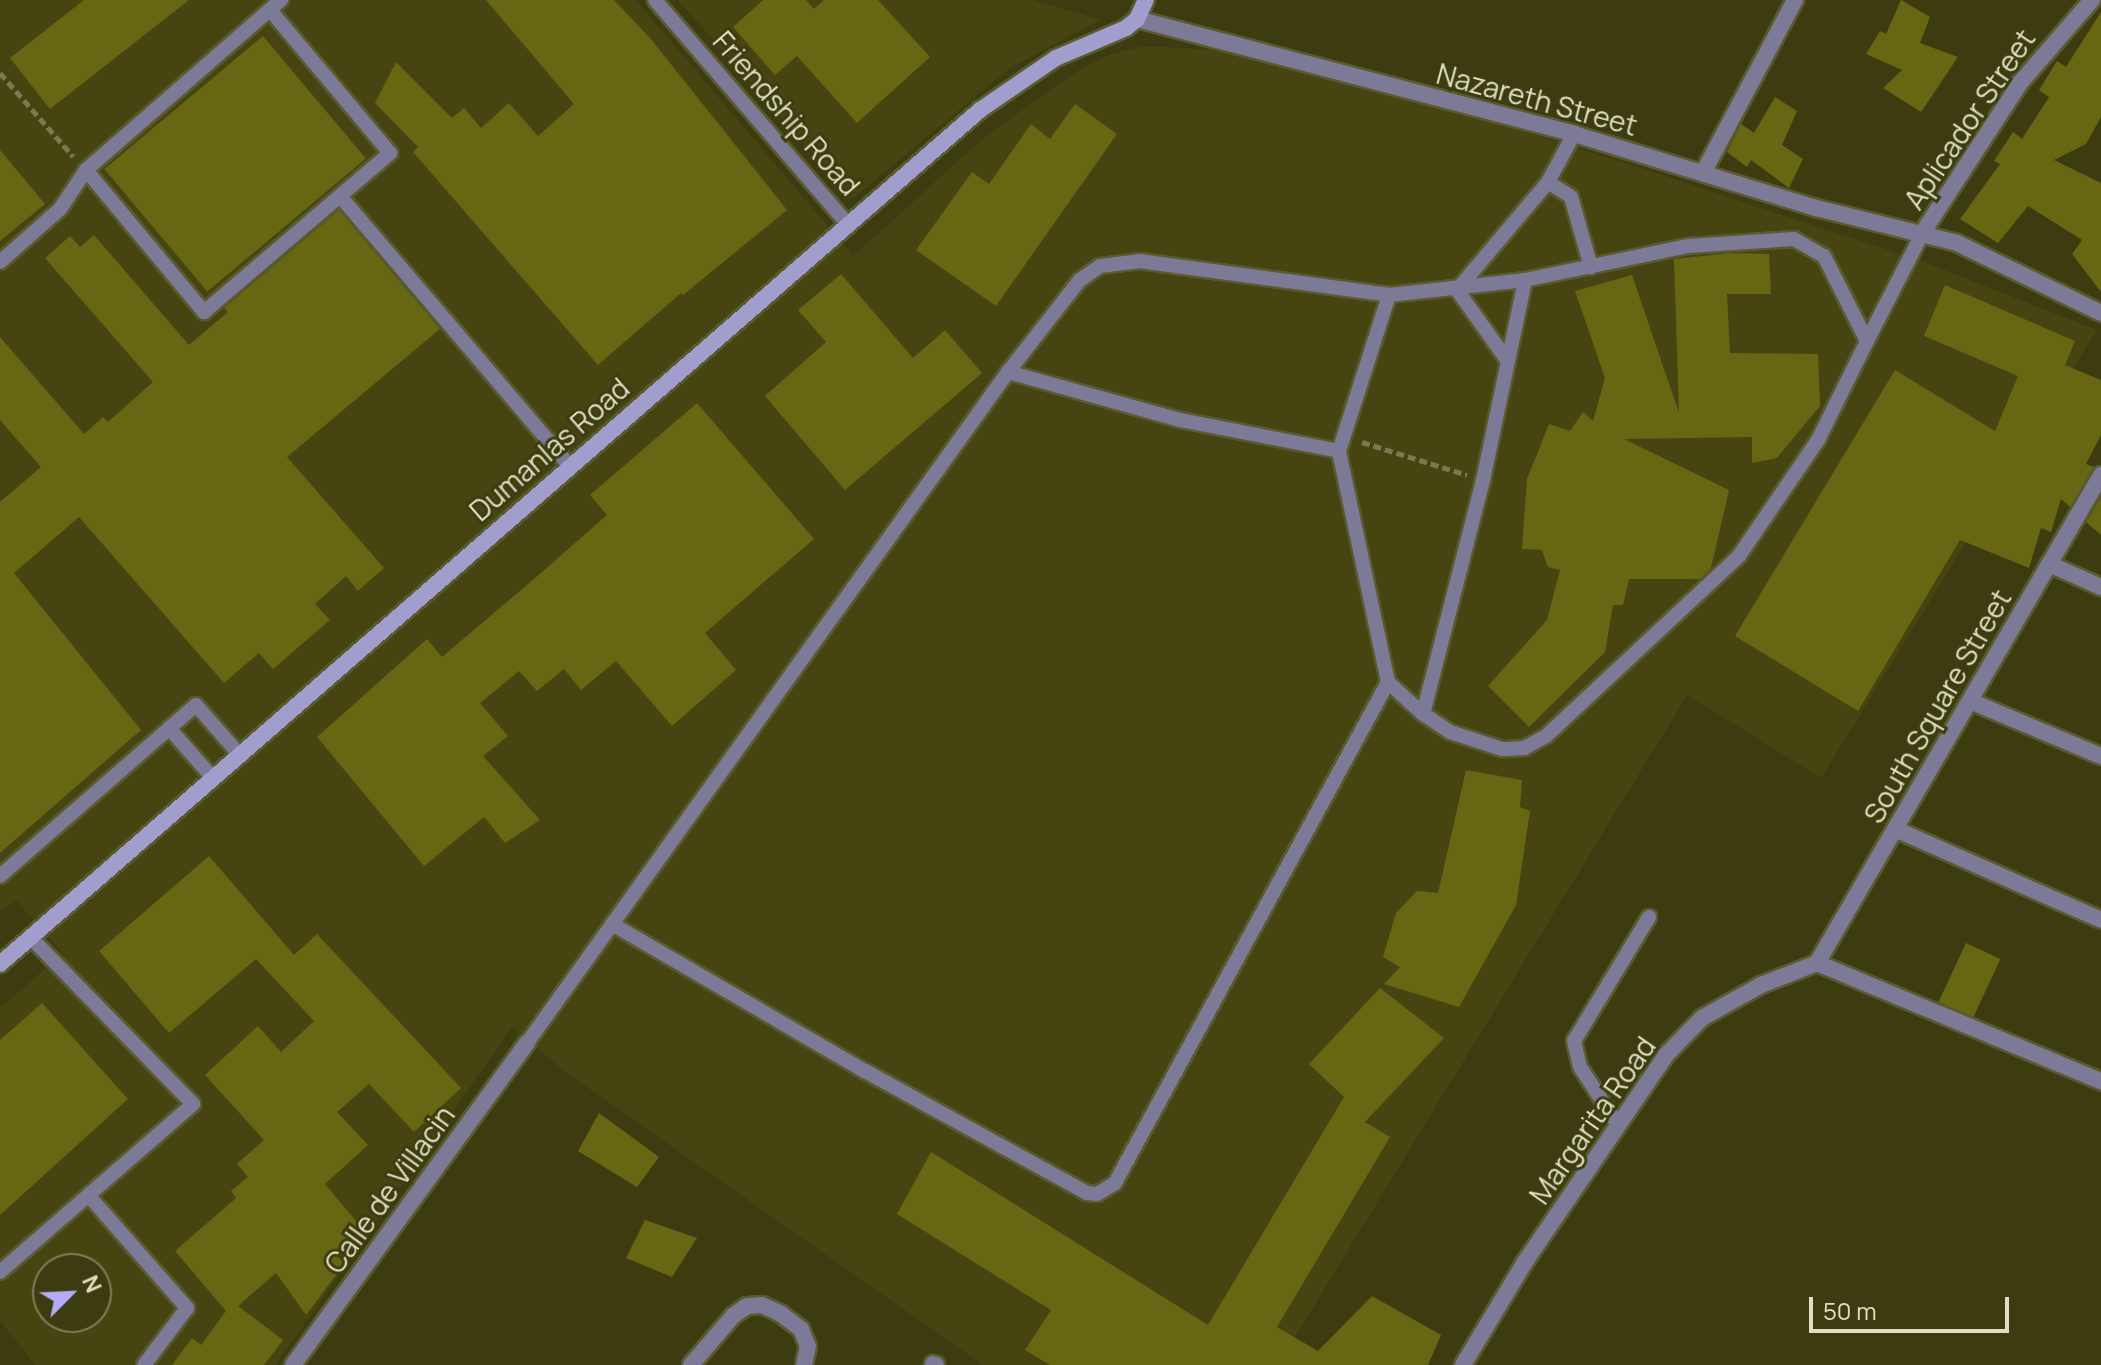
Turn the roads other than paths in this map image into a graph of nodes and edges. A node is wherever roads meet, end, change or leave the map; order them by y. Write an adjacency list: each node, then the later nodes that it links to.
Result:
1 (655, 0): 12 (lane, Friendship Road)
2 (1146, 0): 6 (main road)
3 (1795, 0): 9 (street)
4 (2092, 0): 13 (street, Aplicador Street)
5 (276, 5): 8 (lane); 11 (lane)
6 (1137, 19): 7 (street, Nazareth Street); 12 (main road, Dumanlas Road)
7 (1574, 134): 9 (street, Nazareth Street); 10 (lane)
8 (86, 170): 11 (lane); 14 (lane)
9 (1703, 173): 13 (street, Nazareth Street)
10 (1548, 182): 15 (lane); 17 (lane)
11 (340, 196): 24 (lane)
12 (848, 224): 24 (main road, Dumanlas Road)
13 (1923, 232): 19 (street, Nazareth Street); 20 (lane)
14 (0, 262)
15 (1591, 267): 16 (lane); 20 (lane)
16 (1525, 280): 17 (lane); 21 (lane)
17 (1457, 290): 18 (lane); 21 (lane)
18 (1389, 295): 22 (lane); 23 (lane)
19 (2098, 308)
20 (1867, 341): 27 (lane)
21 (1507, 360): 32 (lane)
22 (1008, 372): 23 (lane); 41 (lane)
23 (1339, 451): 30 (lane)
24 (570, 466): 34 (main road, Dumanlas Road)
25 (2101, 475): 28 (street, South Square Street)
26 (1724, 547): 27 (lane)
27 (1739, 556): 32 (lane)
28 (2049, 564): 29 (street); 31 (street, South Square Street)
29 (2101, 587)
30 (1388, 682): 32 (lane); 41 (lane)
31 (1970, 701): 35 (street); 37 (street, South Square Street)
32 (1423, 714)
33 (169, 728): 34 (lane); 36 (lane); 38 (lane)
34 (238, 753): 36 (main road, Dumanlas Road)
35 (2101, 756)
36 (211, 776): 42 (main road, Dumanlas Road)
37 (1895, 829): 40 (street); 43 (street, South Square Street)
38 (0, 876)
39 (1649, 917): 47 (lane)
40 (2101, 920)
41 (612, 924): 45 (lane)
42 (31, 938): 44 (main road, Dumanlas Road); 48 (lane)
43 (1817, 963): 46 (street); 47 (street, Margarita Road)
44 (0, 964)
45 (527, 1043): 51 (street, Calle de Villacin)
46 (2101, 1081)
47 (1618, 1125): 54 (street, Margarita Road)
48 (89, 1196): 49 (lane); 50 (lane)
49 (0, 1272)
50 (144, 1365)
51 (293, 1365)
52 (691, 1365): 53 (street)
53 (804, 1365)
54 (1463, 1365)

